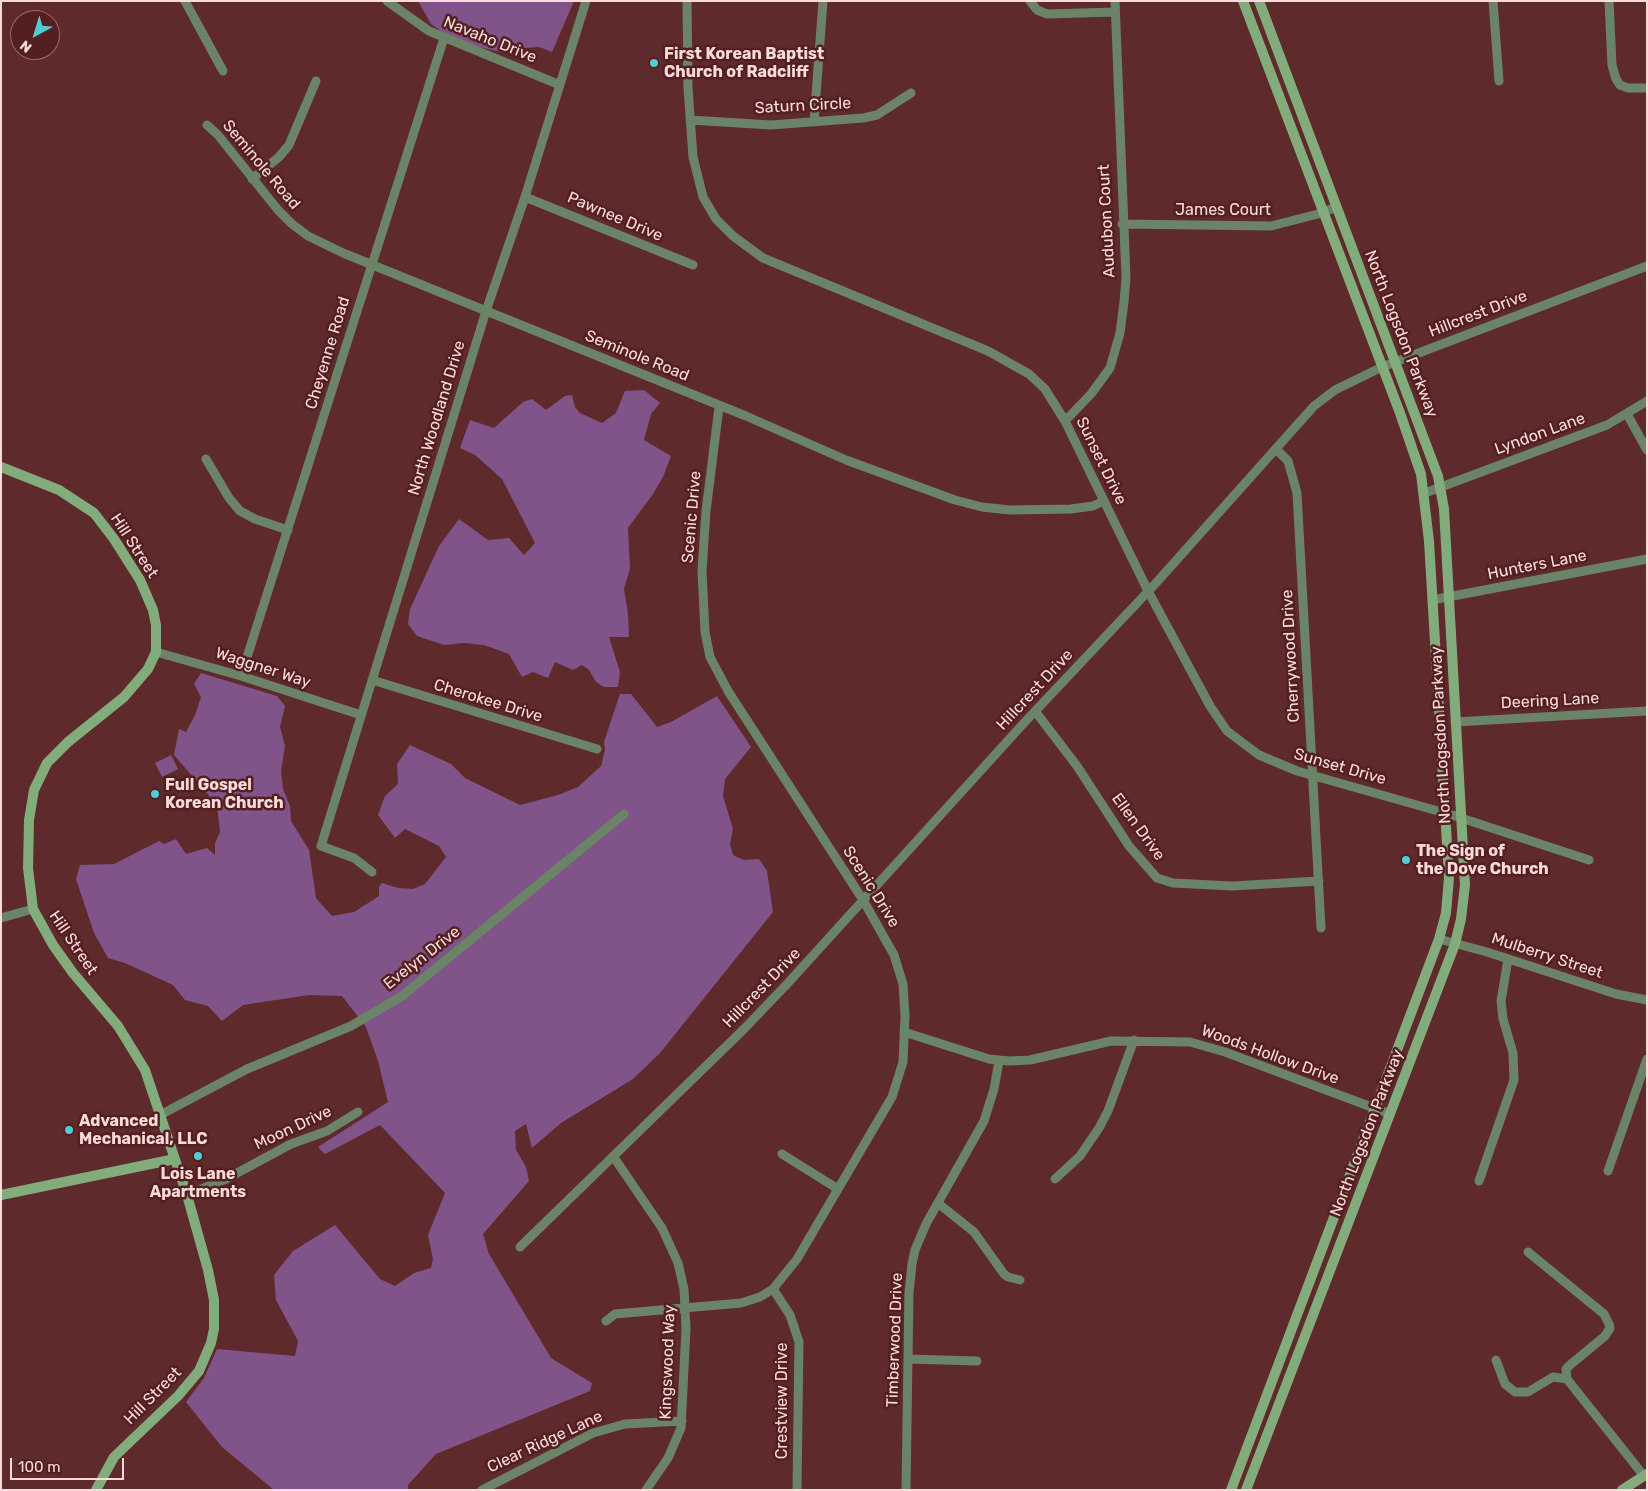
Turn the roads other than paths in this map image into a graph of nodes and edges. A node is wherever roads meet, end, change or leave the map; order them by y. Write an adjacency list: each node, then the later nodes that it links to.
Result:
1 (185, 1): 14 (street)
2 (386, 1): 13 (street, Navaho Drive)
3 (586, 1): 17 (street, North Woodland Drive)
4 (687, 1): 20 (street, Sunset Drive)
5 (823, 1): 21 (street)
6 (1030, 1): 12 (street)
7 (1115, 1): 12 (street, Audubon Court)
8 (1243, 1): 26 (main road, North Logsdon Parkway)
9 (1259, 1): 25 (main road, North Logsdon Parkway)
10 (1493, 1): 16 (street)
11 (1609, 1): 18 (street)
12 (1115, 12): 27 (street, Audubon Court)
13 (444, 38): 17 (street, Navaho Drive); 28 (street, Cheyenne Road)
14 (223, 71)
15 (316, 81): 23 (street)
16 (1499, 81)
17 (560, 85): 24 (street, North Woodland Drive)
18 (1647, 88)
19 (911, 93): 21 (street, Saturn Circle)
20 (690, 120): 21 (street, Saturn Circle); 37 (street, Sunset Drive)
21 (814, 122)
22 (207, 125): 23 (street, Seminole Road)
23 (252, 179): 28 (street, Seminole Road)
24 (526, 197): 29 (street, Pawnee Drive); 31 (street, North Woodland Drive)
25 (1336, 207): 26 (street, James Court); 32 (main road, North Logsdon Parkway)
26 (1322, 213): 27 (street, James Court); 33 (main road, North Logsdon Parkway)
27 (1122, 224): 37 (street, Audubon Court)
28 (371, 264): 31 (street, Seminole Road); 45 (street, Cheyenne Road)
29 (693, 265)
30 (1647, 266): 32 (street, Hillcrest Drive)
31 (486, 311): 35 (street, Seminole Road); 52 (street, North Woodland Drive)
32 (1396, 363): 33 (street, Hillcrest Drive); 42 (main road, North Logsdon Parkway)
33 (1382, 368): 38 (street, Hillcrest Drive); 43 (main road, North Logsdon Parkway)
34 (1647, 401): 36 (street, Lyndon Lane)
35 (719, 407): 44 (street, Seminole Road); 65 (street, Scenic Drive)
36 (1627, 414): 39 (street); 42 (street, Lyndon Lane)
37 (1065, 421): 44 (street, Sunset Drive)
38 (1276, 449): 47 (street, Hillcrest Drive); 58 (street, Cherrywood Drive)
39 (1647, 450)
40 (206, 459): 45 (street)
41 (1, 467): 50 (main road, Hill Street)
42 (1440, 487): 43 (street, Lyndon Lane); 48 (main road, North Logsdon Parkway)
43 (1425, 493): 49 (main road, North Logsdon Parkway)
44 (1104, 501): 47 (street, Sunset Drive)
45 (288, 530): 51 (street, Cheyenne Road)
46 (1647, 559): 48 (street, Hunters Lane)
47 (1148, 591): 53 (street, Hillcrest Drive); 58 (street, Sunset Drive)
48 (1447, 597): 49 (street, Hunters Lane); 56 (main road, North Logsdon Parkway)
49 (1432, 600): 59 (main road, North Logsdon Parkway)
50 (156, 652): 51 (street, Waggner Way); 66 (main road, Hill Street)
51 (241, 676): 55 (street, Waggner Way)
52 (372, 680): 55 (street, North Woodland Drive); 57 (street, Cherokee Drive)
53 (1035, 711): 64 (street, Ellen Drive); 65 (street, Hillcrest Drive)
54 (1647, 711): 56 (street, Deering Lane)
55 (361, 715): 63 (street, North Woodland Drive)
56 (1455, 722): 61 (main road, North Logsdon Parkway)
57 (597, 750)
58 (1311, 776): 59 (street, Sunset Drive); 64 (street, Cherrywood Drive)
59 (1445, 813): 61 (street, Sunset Drive); 69 (main road, North Logsdon Parkway)
60 (624, 814): 81 (street, Evelyn Drive)
61 (1460, 818): 62 (street, Sunset Drive); 70 (main road, North Logsdon Parkway)
62 (1589, 860)
63 (372, 872)
64 (1318, 882): 68 (street, Cherrywood Drive)
65 (863, 900): 73 (street, Scenic Drive); 83 (street, Hillcrest Drive)
66 (33, 909): 67 (street); 81 (main road, Hill Street)
67 (1, 918)
68 (1321, 928)
69 (1439, 939): 70 (street, Mulberry Street); 78 (main road, North Logsdon Parkway)
70 (1455, 944): 71 (street, Mulberry Street); 80 (main road, North Logsdon Parkway)
71 (1508, 959): 72 (street, Mulberry Street); 87 (street)
72 (1647, 1000)
73 (904, 1032): 76 (street, Woods Hollow Drive); 88 (street, Scenic Drive)
74 (1134, 1040): 76 (street, Woods Hollow Drive); 78 (street, Woods Hollow Drive); 86 (street)
75 (1647, 1059): 77 (street)
76 (999, 1061): 91 (street, Timberwood Drive)
77 (1644, 1077): 85 (street)
78 (1375, 1110): 80 (street, Woods Hollow Drive); 98 (main road, North Logsdon Parkway)
79 (358, 1112): 90 (street, Moon Drive)
80 (1390, 1114): 99 (main road, North Logsdon Parkway)
81 (160, 1115): 84 (main road, Hill Street)
82 (782, 1154): 88 (street)
83 (613, 1156): 92 (street, Hillcrest Drive); 96 (street, Kingswood Way)
84 (175, 1159): 89 (main road); 90 (main road, Hill Street)
85 (1608, 1171)
86 (1055, 1179)
87 (1479, 1181)
88 (838, 1189): 95 (street, Scenic Drive)
89 (1, 1195)
90 (187, 1195): 106 (main road, Hill Street)
91 (939, 1204): 94 (street); 100 (street, Timberwood Drive)
92 (520, 1246)
93 (1528, 1252): 103 (street)
94 (1020, 1280)
95 (774, 1289): 96 (street, Scenic Drive); 109 (street, Crestview Drive)
96 (686, 1309): 97 (street, Scenic Drive); 104 (street, Kingswood Way)
97 (606, 1321)
98 (1288, 1338): 99 (street); 111 (main road, North Logsdon Parkway)
99 (1303, 1344): 112 (main road, North Logsdon Parkway)
100 (909, 1359): 102 (street); 110 (street, Timberwood Drive)
101 (1496, 1360): 103 (street)
102 (977, 1361)
103 (1567, 1379): 105 (street)
104 (682, 1422): 107 (street, Clear Ridge Lane); 108 (street, Kingswood Way)
105 (1645, 1475): 113 (main road)
106 (96, 1490)
107 (482, 1490)
108 (646, 1490)
109 (797, 1490)
110 (906, 1490)
111 (1231, 1490)
112 (1246, 1490)
113 (1622, 1490)

